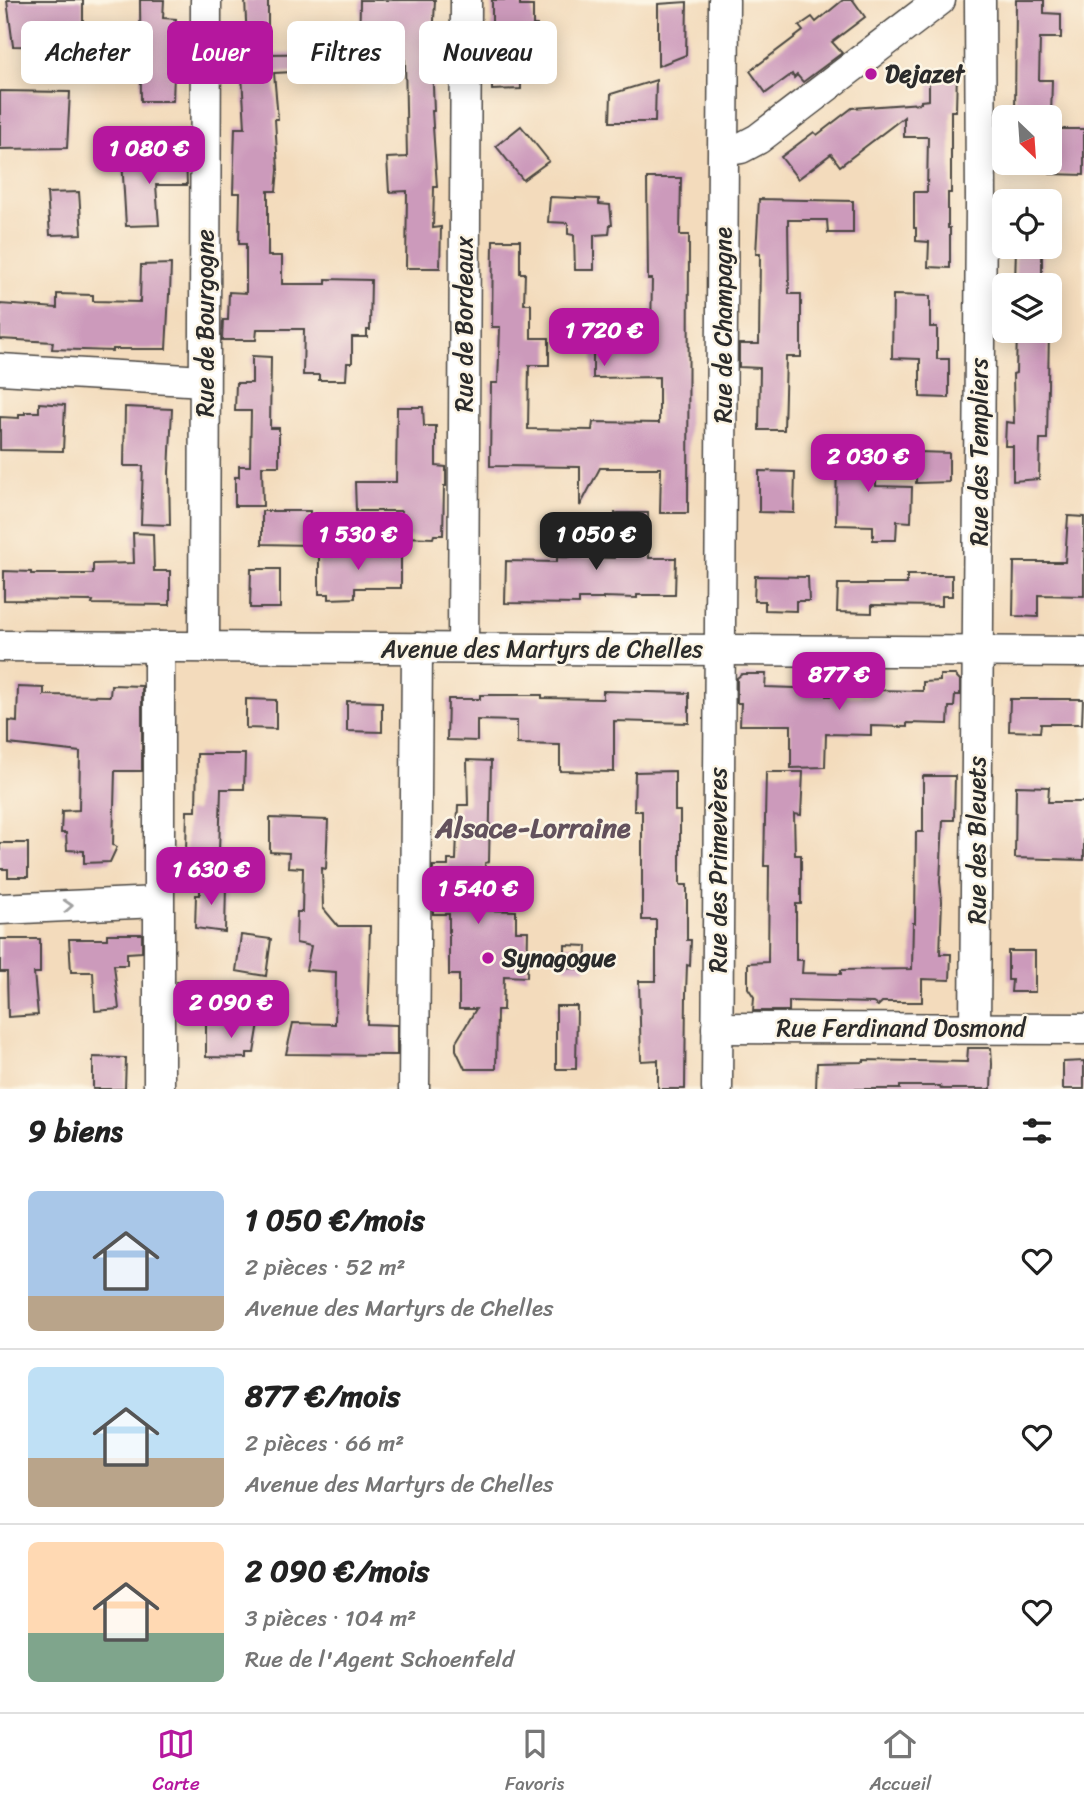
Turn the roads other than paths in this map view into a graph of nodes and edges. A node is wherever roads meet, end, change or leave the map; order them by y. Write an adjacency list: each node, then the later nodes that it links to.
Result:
1 (206, 0): 8 (street, Rue de Bourgogne)
2 (466, 0): 13 (street, Rue de Bordeaux)
3 (724, 0): 6 (street, Rue de Champagne)
4 (940, 0): 6 (street)
5 (980, 0): 15 (street, Rue des Templiers)
6 (724, 151): 14 (street, Rue de Champagne)
7 (0, 369): 8 (street)
8 (204, 381): 11 (street, Rue de Bourgogne)
9 (0, 646): 10 (street, Avenue des Martyrs de Chelles)
10 (159, 647): 11 (street, Avenue des Martyrs de Chelles); 17 (street)
11 (204, 647): 12 (street, Avenue des Martyrs de Chelles)
12 (417, 648): 13 (street, Avenue des Martyrs de Chelles); 23 (street)
13 (463, 648): 14 (street, Avenue des Martyrs de Chelles)
14 (720, 650): 15 (street, Avenue des Martyrs de Chelles); 19 (street, Rue des Primevères)
15 (979, 652): 16 (street, Avenue des Martyrs de Chelles); 20 (street, Rue des Bleuets)
16 (1084, 652)
17 (158, 902): 18 (street, one-way to 17); 22 (street)
18 (0, 909)
19 (717, 1028): 20 (street, Rue Ferdinand Dosmond); 24 (street, Rue des Primevères)
20 (975, 1028): 21 (street, Rue Ferdinand Dosmond)
21 (1084, 1029)
22 (159, 1089)
23 (414, 1089)
24 (717, 1089)

